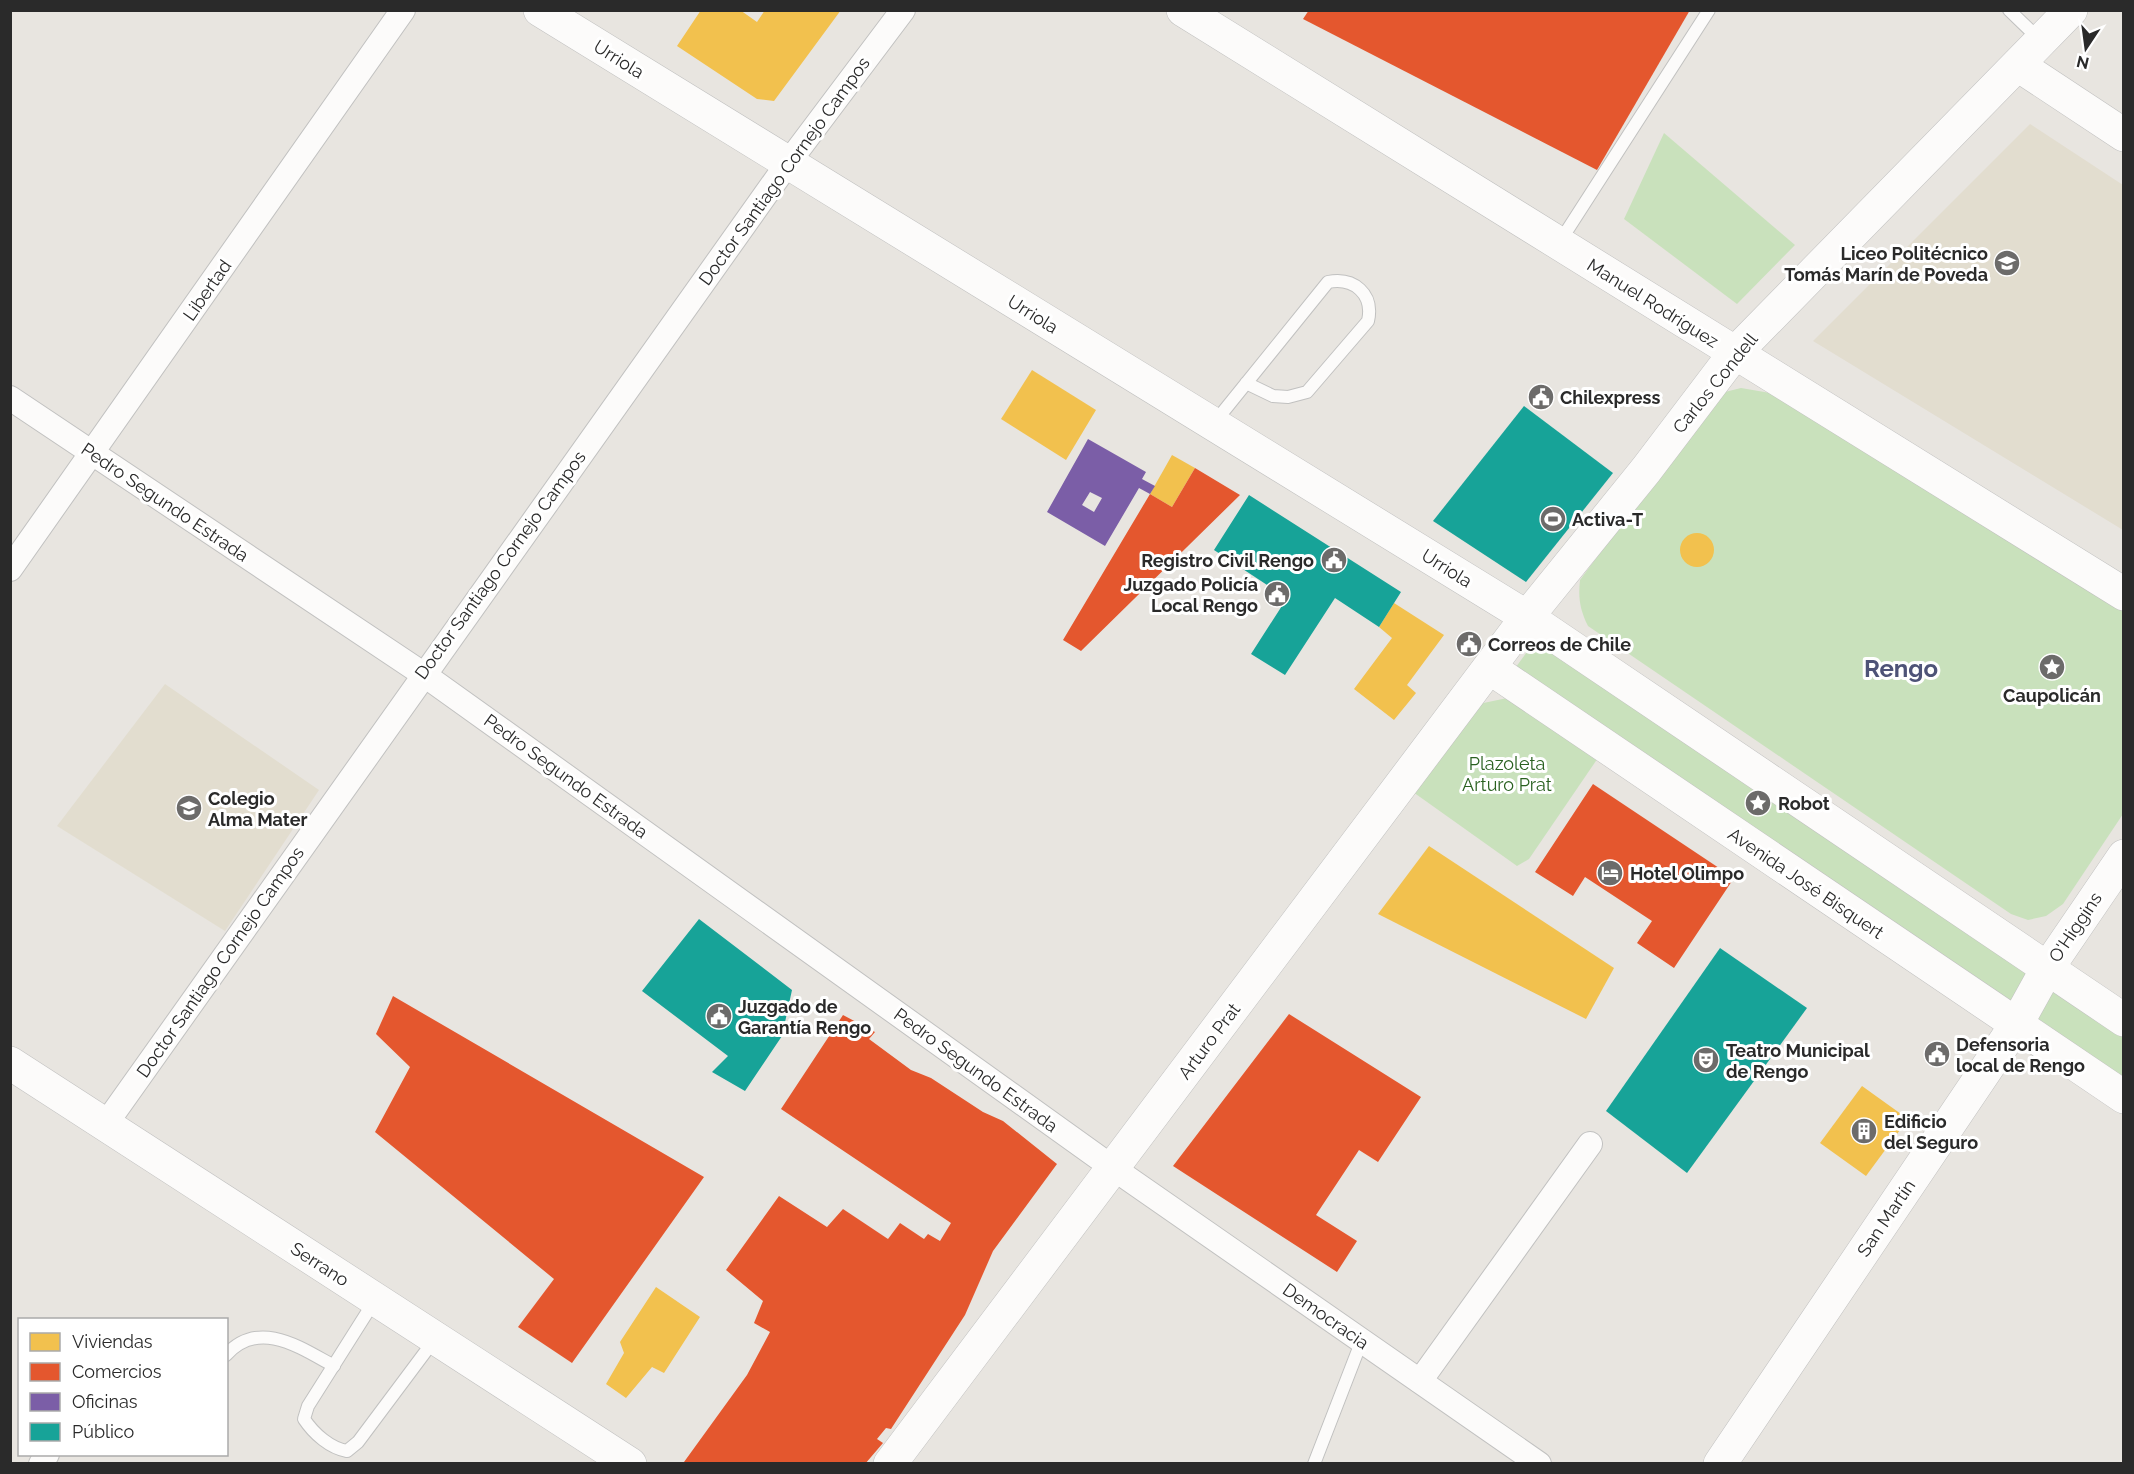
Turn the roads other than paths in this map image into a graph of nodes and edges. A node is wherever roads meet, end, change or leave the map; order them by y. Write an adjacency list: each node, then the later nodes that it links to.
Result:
1 (403, 10): 17 (street, Libertad)
2 (540, 10): 11 (main road, Urriola)
3 (903, 10): 11 (street, Doctor Santiago Cornejo Campos)
4 (1183, 10): 12 (main road, Manuel Rodríguez)
5 (1710, 10): 12 (lane)
6 (2009, 10): 8 (lane)
7 (2072, 10): 8 (main road, Carlos Condell)
8 (2041, 41): 9 (main road, Carlos Condell)
9 (2018, 65): 10 (main road); 13 (main road, Carlos Condell)
10 (2124, 135)
11 (788, 163): 16 (main road, Urriola); 22 (street, Doctor Santiago Cornejo Campos)
12 (1558, 244): 13 (main road, Manuel Rodríguez)
13 (1734, 354): 19 (main road, Manuel Rodríguez); 20 (main road, Carlos Condell)
14 (1246, 383): 14 (lane); 16 (lane)
15 (10, 398): 17 (street, Pedro Segundo Estrada)
16 (1213, 424): 20 (main road, Urriola)
17 (92, 454): 18 (street, Libertad); 22 (street, Pedro Segundo Estrada)
18 (10, 569)
19 (2124, 594)
20 (1527, 617): 21 (main road, Arturo Prat); 24 (main road)
21 (1490, 668): 26 (main road, Avenida José Bisquert); 31 (main road, Arturo Prat)
22 (423, 674): 29 (street, Doctor Santiago Cornejo Campos); 31 (street, Pedro Segundo Estrada)
23 (2124, 856): 24 (main road, O'Higgins)
24 (2048, 969): 25 (main road); 26 (main road, San Martín)
25 (2124, 1020)
26 (2016, 1025): 28 (main road, Avenida José Bisquert); 42 (main road, San Martín)
27 (10, 1063): 29 (main road, Serrano)
28 (2124, 1097)
29 (105, 1125): 32 (main road, Serrano)
30 (1590, 1144): 37 (street)
31 (1113, 1168): 34 (street, Democracia); 39 (main road, Arturo Prat)
32 (376, 1300): 33 (main road, Serrano); 36 (lane)
33 (436, 1338): 36 (lane); 38 (main road, Serrano)
34 (1362, 1340): 37 (street, Democracia); 40 (lane)
35 (228, 1354): 36 (lane)
36 (334, 1366)
37 (1420, 1381): 41 (street, Democracia)
38 (630, 1464)
39 (890, 1464)
40 (1314, 1464)
41 (1539, 1464)
42 (1720, 1464)

